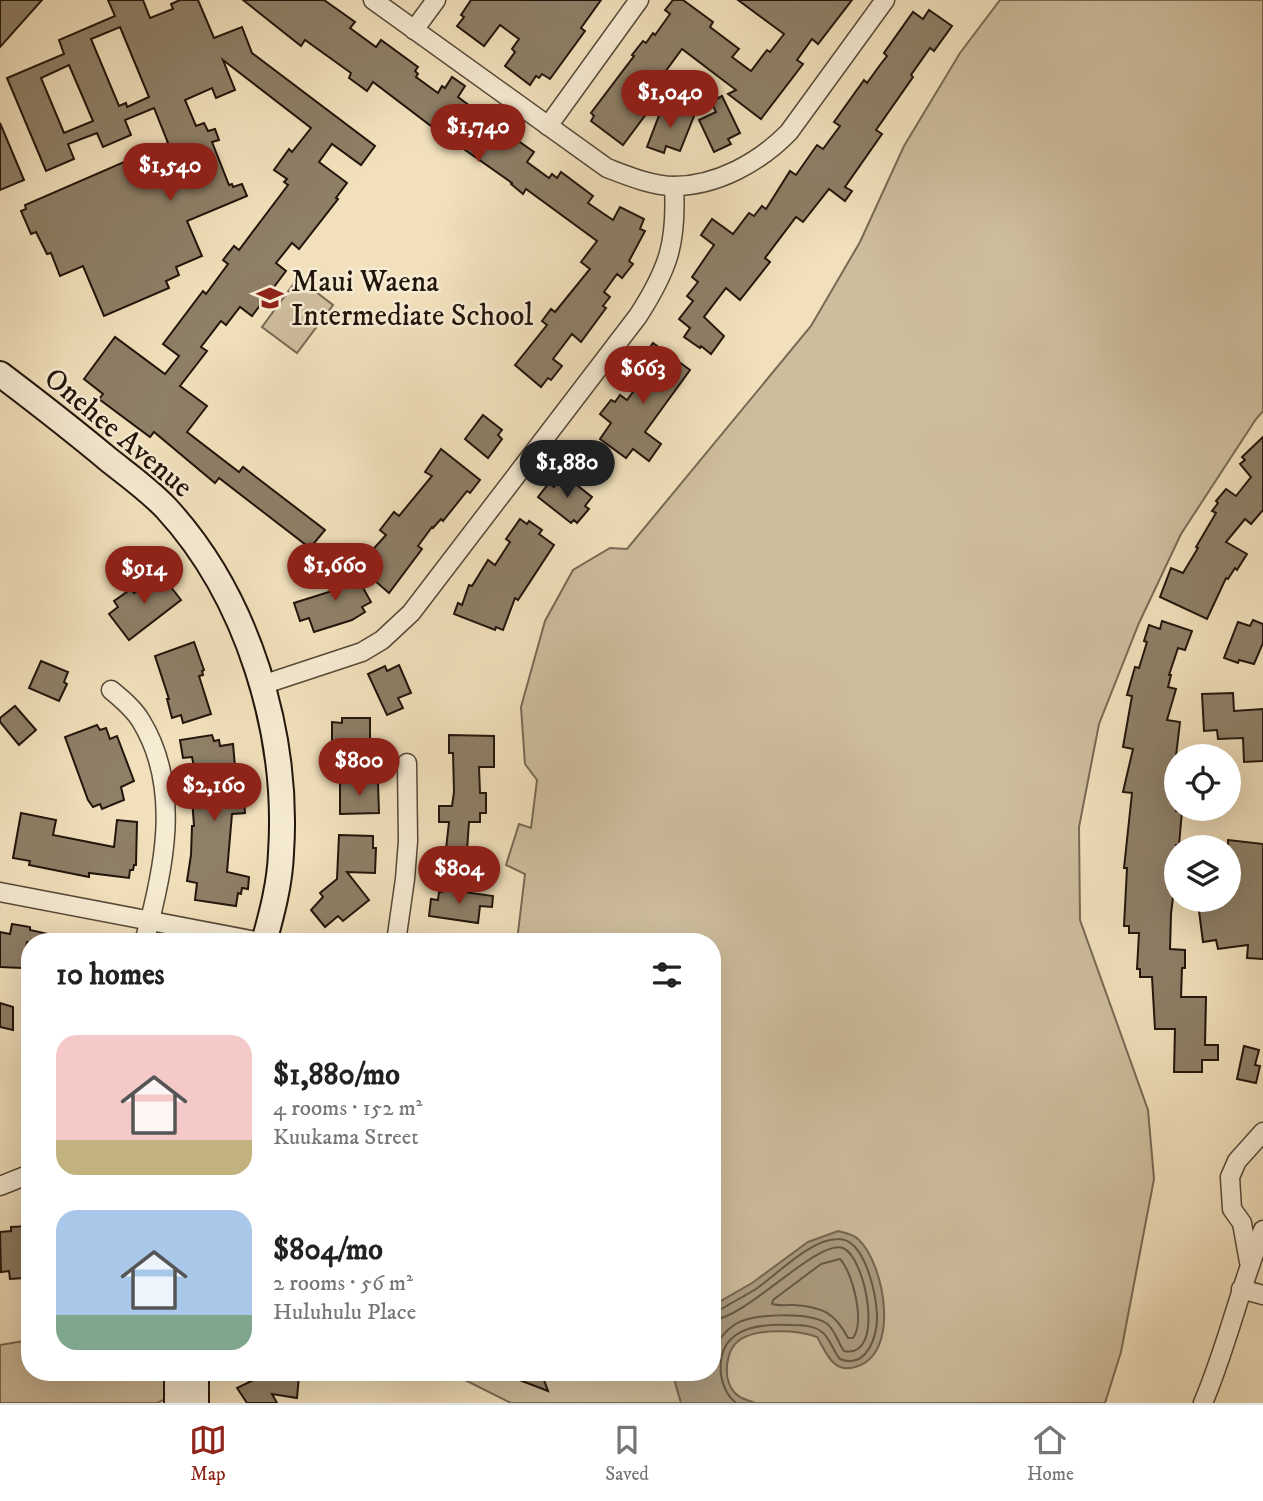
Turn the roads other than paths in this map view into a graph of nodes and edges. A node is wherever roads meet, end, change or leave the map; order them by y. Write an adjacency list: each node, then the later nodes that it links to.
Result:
1 (373, 0): 5 (street)
2 (436, 0): 5 (street)
3 (639, 0): 6 (street)
4 (885, 0): 7 (street)
5 (414, 30): 6 (street)
6 (548, 126): 7 (street)
7 (674, 186): 9 (street)
8 (0, 374): 9 (street, Onehee Avenue)
9 (262, 685): 16 (street, Onehee Avenue)
10 (111, 690): 13 (street)
11 (407, 763): 17 (street)
12 (0, 892): 13 (street)
13 (150, 921): 14 (street); 15 (street)
14 (147, 933)
15 (215, 933)
16 (266, 933)
17 (397, 933)
18 (1263, 1132): 22 (street)
19 (21, 1178): 20 (street)
20 (0, 1186)
21 (1263, 1230): 22 (street)
22 (1249, 1262): 23 (street)
23 (1241, 1289): 24 (street); 29 (street)
24 (1263, 1295)
25 (177, 1381): 27 (street)
26 (196, 1381): 28 (street)
27 (177, 1403)
28 (196, 1403)
29 (1202, 1403)

